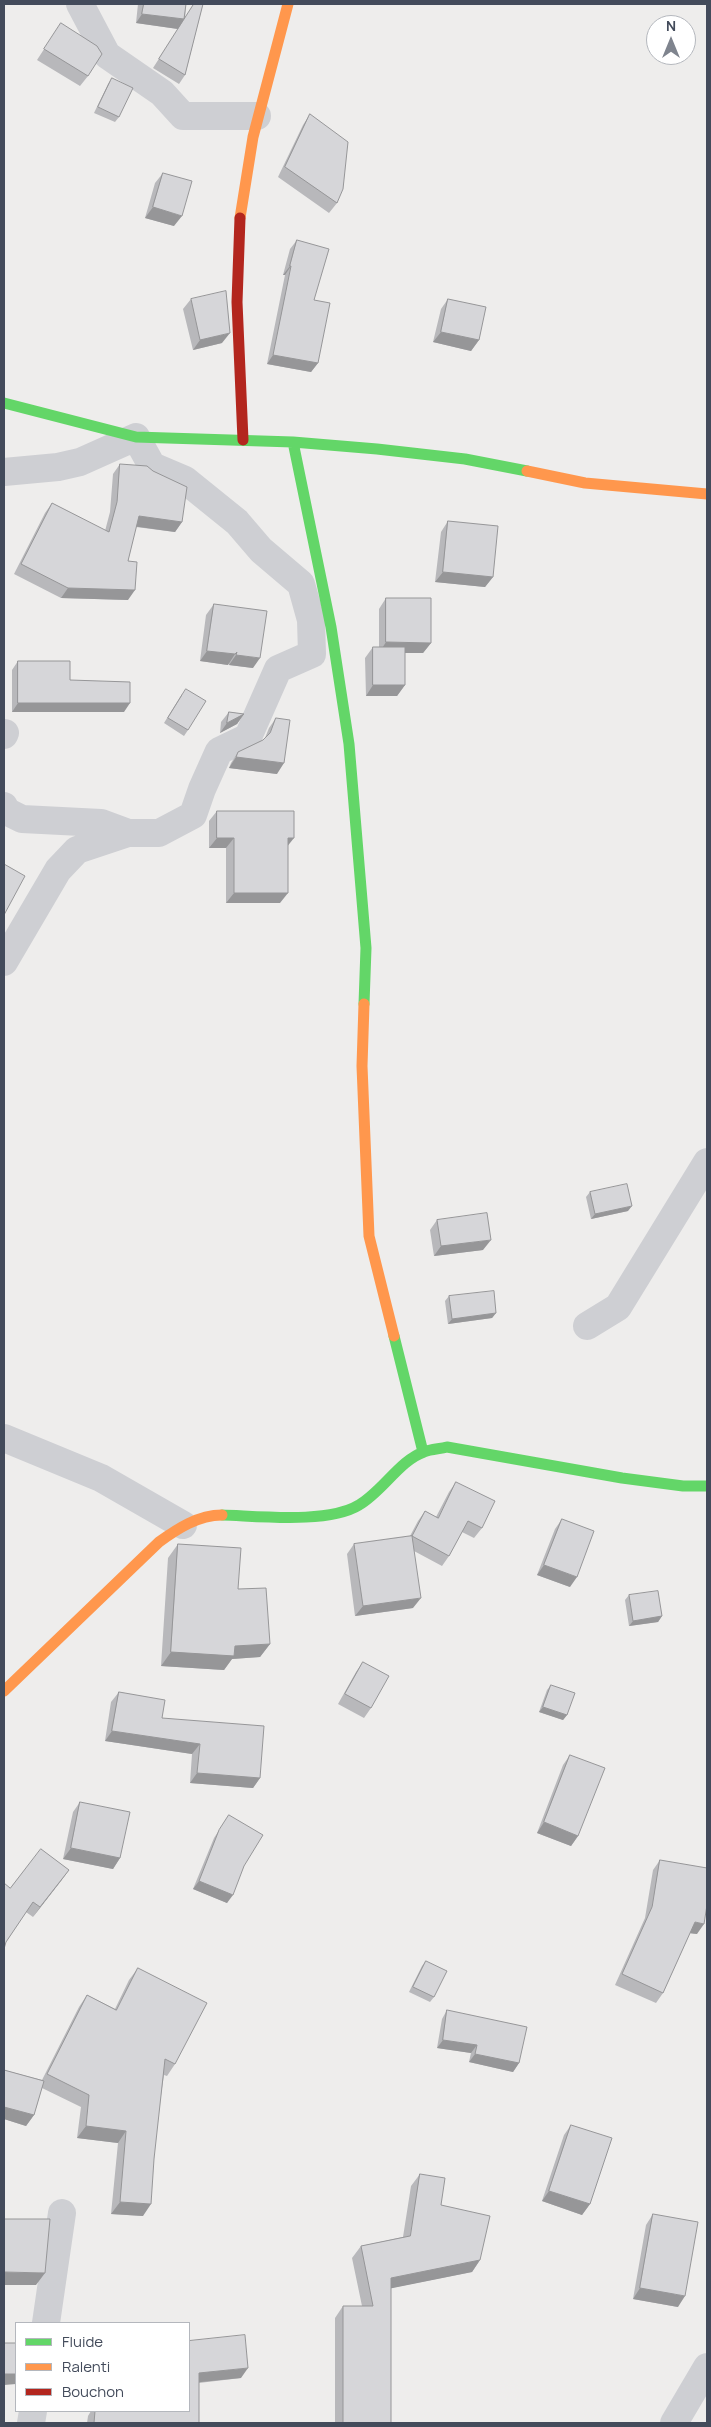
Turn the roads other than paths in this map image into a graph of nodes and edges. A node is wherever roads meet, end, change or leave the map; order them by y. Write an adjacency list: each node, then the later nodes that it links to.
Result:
1 (80, 4): 3 (street)
2 (288, 4): 3 (street)
3 (257, 116): 6 (street)
4 (4, 403): 5 (street)
5 (136, 437): 6 (street); 8 (street); 11 (street)
6 (243, 440): 7 (street)
7 (293, 442): 9 (street); 16 (street)
8 (4, 472)
9 (707, 494)
10 (4, 806): 11 (street)
11 (128, 833): 12 (street)
12 (4, 962)
13 (707, 1162): 14 (street)
14 (587, 1326)
15 (4, 1438): 18 (street)
16 (423, 1452): 17 (street); 18 (street)
17 (707, 1486)
18 (183, 1525): 19 (street)
19 (4, 1691)
20 (62, 2213): 21 (street)
21 (46, 2322)
22 (707, 2367): 23 (street)
23 (674, 2423)

